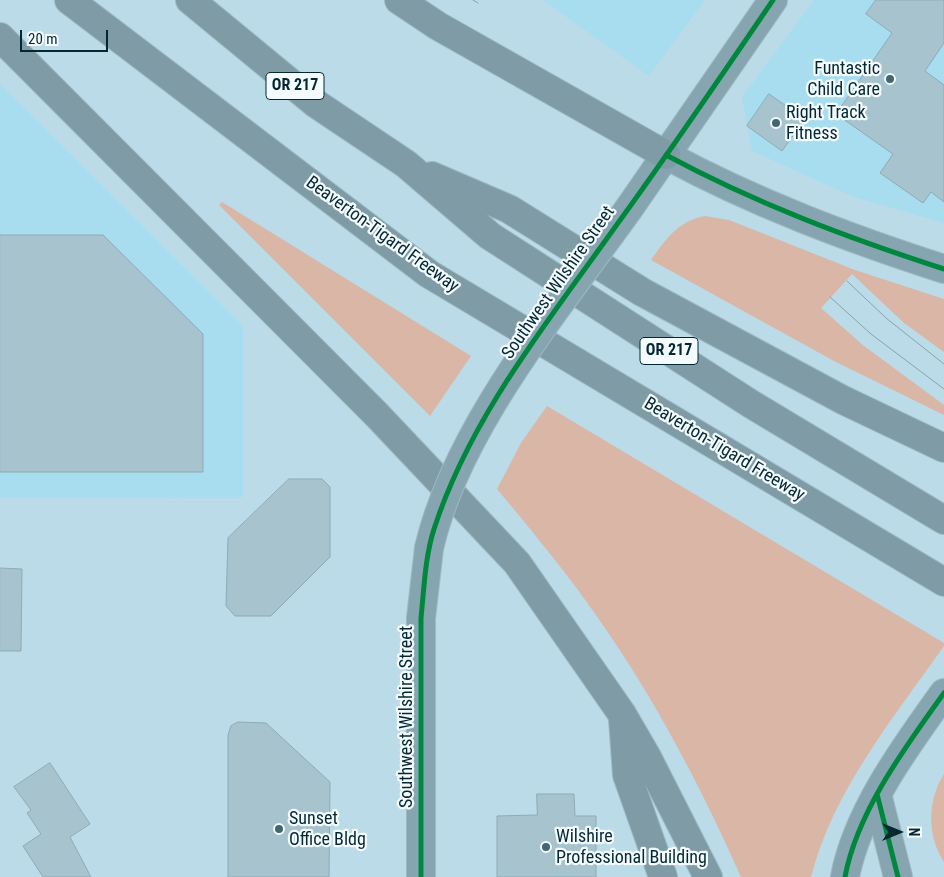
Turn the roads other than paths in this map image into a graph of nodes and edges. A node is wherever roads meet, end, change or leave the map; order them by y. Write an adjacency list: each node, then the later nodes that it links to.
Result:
1 (69, 0): 11 (highway, Beaverton-Tigard Freeway)
2 (190, 0): 7 (highway, OR 217)
3 (399, 0): 6 (highway)
4 (773, 0): 6 (street, Southwest Wilshire Street)
5 (0, 38): 13 (highway)
6 (666, 155): 8 (street); 15 (street, Southwest Wilshire Street, bridge)
7 (406, 164): 9 (highway); 10 (highway, OR 217)
8 (944, 269)
9 (944, 448)
10 (944, 520)
11 (944, 582)
12 (941, 696): 14 (street)
13 (622, 714): 16 (highway); 17 (highway)
14 (877, 794): 18 (street); 19 (street)
15 (420, 877)
16 (663, 877)
17 (708, 877)
18 (845, 877)
19 (898, 877)

